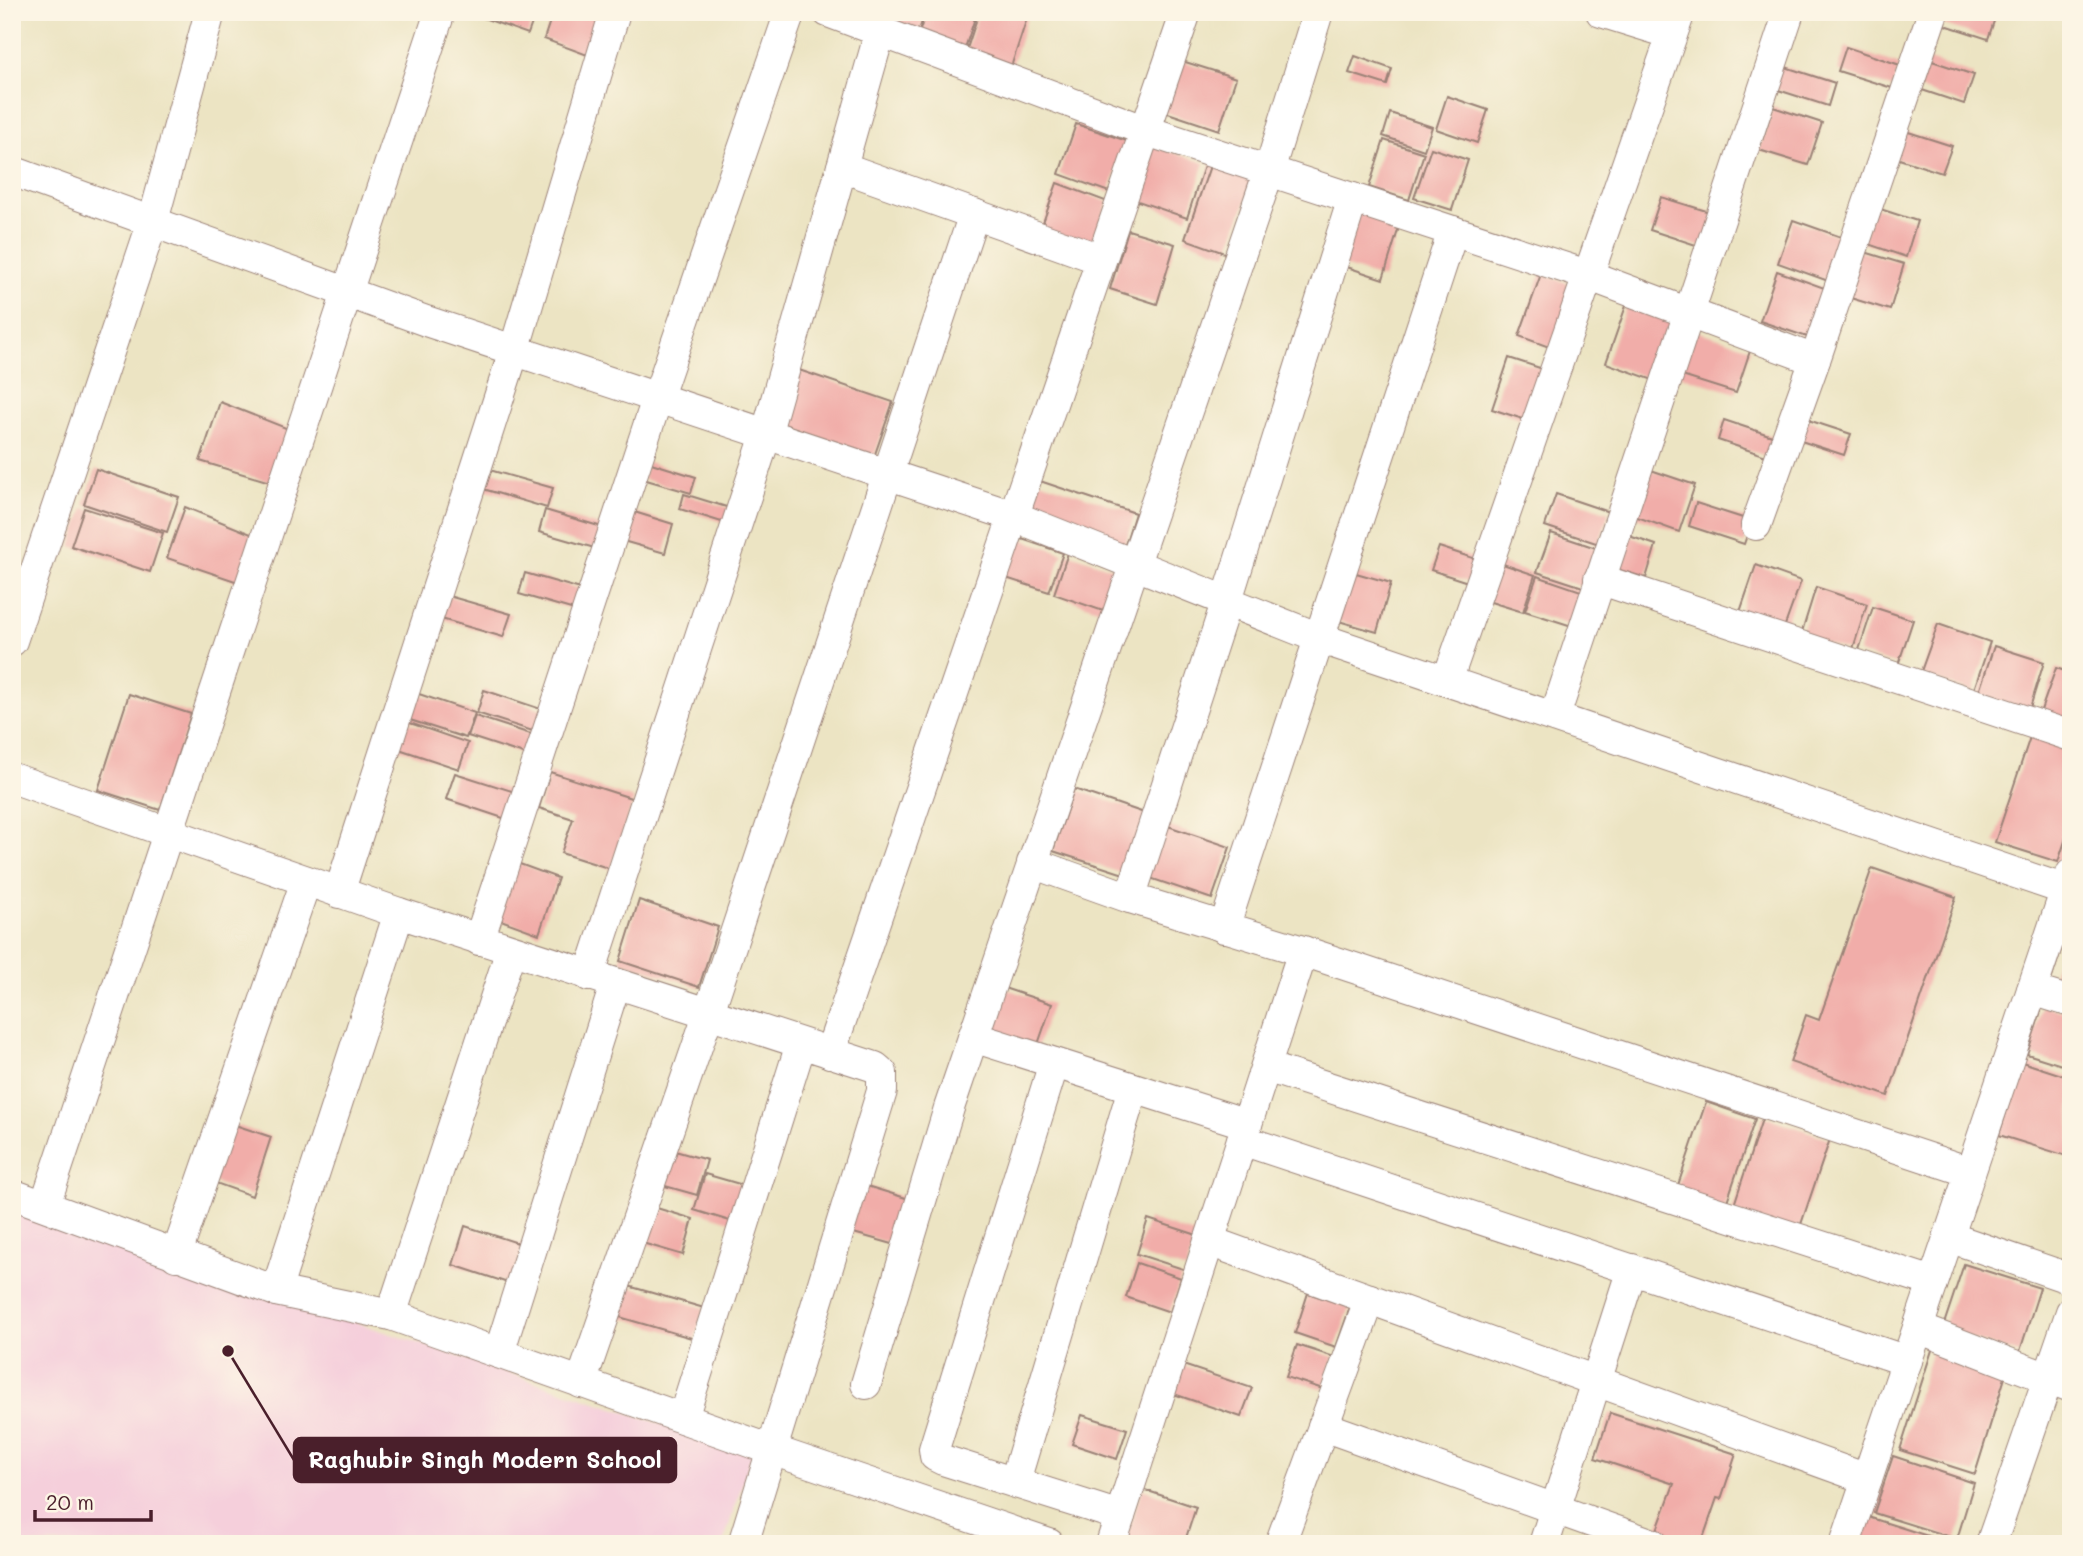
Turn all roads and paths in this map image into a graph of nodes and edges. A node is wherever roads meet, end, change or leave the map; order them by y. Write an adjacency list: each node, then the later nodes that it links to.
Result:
1 (211, 12): 19 (street)
2 (440, 12): 23 (street)
3 (615, 12): 25 (street)
4 (790, 12): 27 (street)
5 (828, 12): 12 (street)
6 (1186, 12): 13 (street)
7 (1318, 12): 15 (street)
8 (1601, 12): 11 (street)
9 (1789, 12): 24 (street)
10 (1933, 12): 26 (street)
11 (1676, 23): 22 (street)
12 (880, 32): 13 (street); 14 (street)
13 (1144, 130): 15 (street); 21 (street)
14 (842, 167): 18 (street); 28 (street)
15 (1269, 170): 17 (street); 32 (street)
16 (12, 171): 19 (street)
17 (1353, 198): 20 (street); 34 (street)
18 (974, 214): 21 (street); 29 (street)
19 (153, 221): 23 (street); 36 (street)
20 (1453, 231): 22 (street); 35 (street)
21 (1100, 259): 30 (street)
22 (1590, 275): 24 (street); 37 (street)
23 (347, 290): 25 (street); 41 (street)
24 (1691, 315): 26 (street); 33 (street)
25 (514, 351): 27 (street); 45 (street)
26 (1815, 360): 31 (street)
27 (657, 399): 28 (street); 49 (street)
28 (766, 435): 29 (street); 52 (street)
29 (888, 475): 30 (street); 55 (street)
30 (1013, 516): 32 (street); 58 (street)
31 (1756, 525)
32 (1135, 563): 34 (street); 42 (street)
33 (1599, 579): 38 (street); 39 (street)
34 (1227, 600): 35 (street); 46 (street)
35 (1320, 638): 37 (street); 48 (street)
36 (12, 641)
37 (1447, 681): 38 (street)
38 (1555, 716): 44 (street)
39 (2071, 736)
40 (12, 778): 41 (street)
41 (169, 831): 43 (street); 65 (street)
42 (1032, 863): 46 (street); 56 (street)
43 (306, 881): 45 (street); 68 (street)
44 (2068, 882): 53 (street)
45 (339, 893): 47 (street)
46 (1130, 898): 48 (street)
47 (399, 913): 49 (street); 72 (street)
48 (1224, 928): 51 (street)
49 (479, 940): 50 (street)
50 (511, 950): 52 (street); 75 (street)
51 (1303, 951): 60 (street); 63 (street)
52 (602, 981): 55 (street); 77 (street)
53 (2032, 990): 54 (street); 63 (street)
54 (2071, 1002)
55 (708, 1015): 57 (street); 80 (street)
56 (973, 1037): 59 (street); 82 (street)
57 (801, 1044): 58 (street); 83 (street)
58 (830, 1053): 85 (street)
59 (1054, 1063): 61 (street); 87 (street)
60 (1266, 1067): 62 (street); 71 (street)
61 (1133, 1088): 62 (street); 87 (street)
62 (1244, 1132): 67 (street); 69 (street)
63 (1970, 1172): 66 (street)
64 (12, 1194): 65 (street)
65 (45, 1205): 68 (street)
66 (1949, 1237): 70 (street); 71 (street)
67 (1209, 1241): 73 (street); 89 (street)
68 (176, 1256): 72 (street)
69 (1632, 1269): 78 (street); 79 (street)
70 (2071, 1279)
71 (1933, 1282): 76 (street)
72 (276, 1290): 75 (street)
73 (1370, 1299): 79 (street); 84 (street)
74 (2071, 1312): 81 (street)
75 (391, 1315): 77 (street)
76 (1918, 1328): 78 (street); 81 (street)
77 (499, 1353): 80 (street)
78 (1907, 1361): 86 (street)
79 (1598, 1380): 86 (street); 88 (street)
80 (581, 1382): 83 (street)
81 (2059, 1382): 97 (street)
82 (866, 1384)
83 (682, 1418): 85 (street)
84 (1323, 1426): 88 (street); 93 (street)
85 (772, 1451): 90 (street); 91 (street)
86 (1867, 1479): 96 (street)
87 (1015, 1481): 89 (street)
88 (1555, 1510): 94 (street); 95 (street)
89 (1120, 1516): 92 (street)
90 (743, 1544)
91 (1049, 1544)
92 (1111, 1544)
93 (1280, 1544)
94 (1544, 1544)
95 (1653, 1544)
96 (1845, 1544)
97 (1992, 1544)

